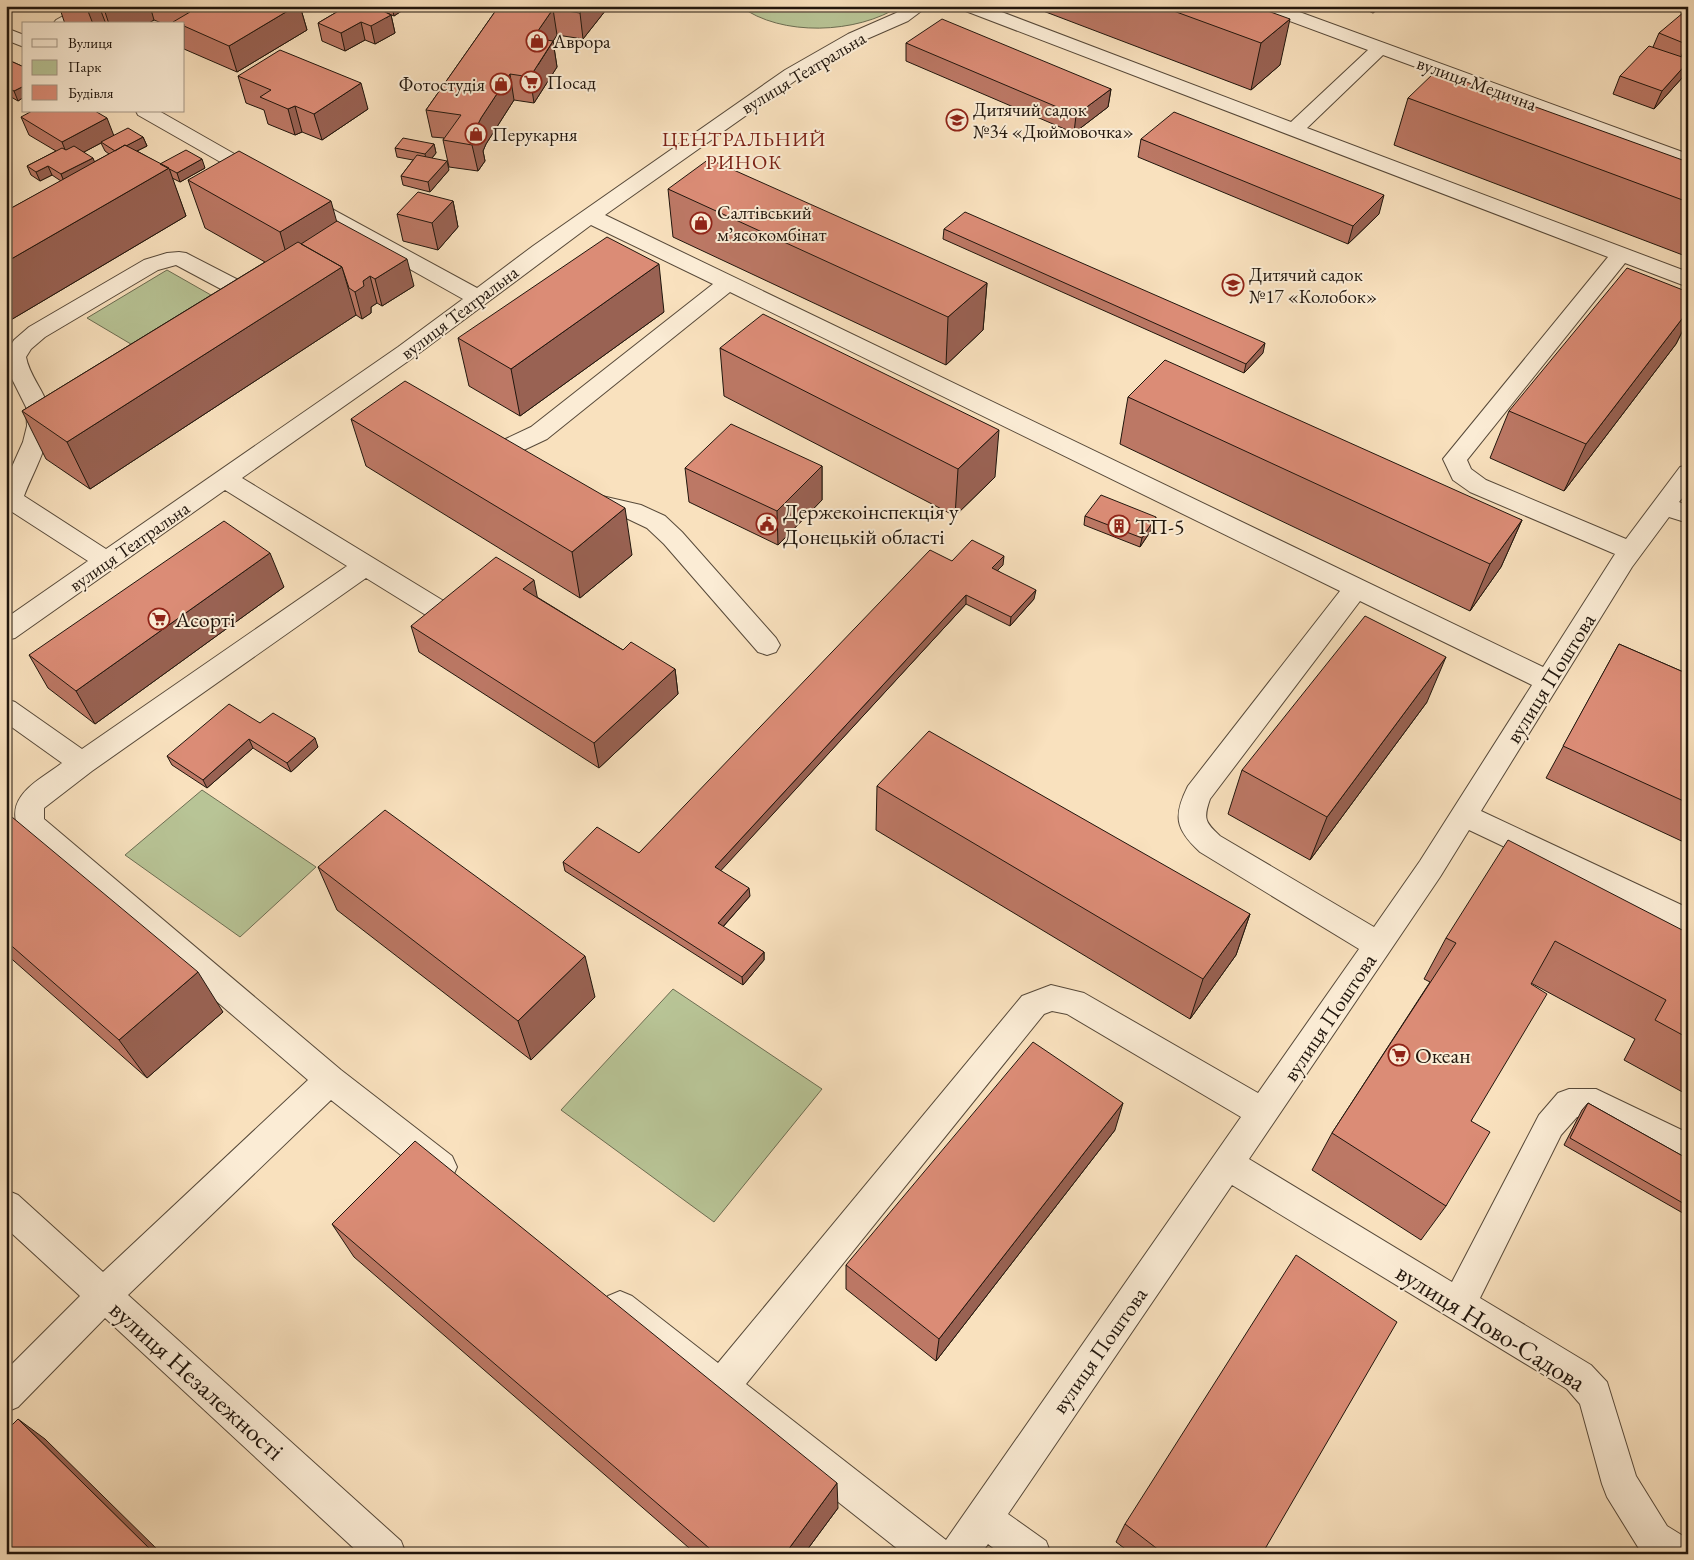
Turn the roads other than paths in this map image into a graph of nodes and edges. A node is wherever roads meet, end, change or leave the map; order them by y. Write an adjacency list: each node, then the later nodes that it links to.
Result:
1 (94, 6): 5 (street)
2 (919, 6): 12 (street, вулиця Театральна)
3 (969, 6): 10 (street)
4 (1266, 6): 8 (street, вулиця Медична)
5 (66, 22)
6 (6, 32): 7 (street)
7 (22, 41)
8 (1380, 48): 10 (street); 11 (street, вулиця Медична)
9 (147, 112): 17 (street)
10 (1294, 130): 13 (street)
11 (1688, 161)
12 (590, 216): 15 (street); 17 (street, вулиця Театральна)
13 (1620, 254): 14 (street); 24 (street)
14 (1688, 280)
15 (728, 283): 18 (street); 27 (street)
16 (242, 291): 22 (street)
17 (478, 298): 20 (street, вулиця Театральна)
18 (527, 464)
19 (1688, 473): 23 (street, вулиця Поштова)
20 (225, 479): 25 (street, вулиця Театральна); 26 (street)
21 (574, 492): 30 (street)
22 (9, 498): 25 (street)
23 (1676, 510): 24 (street, вулиця Поштова)
24 (1630, 551): 31 (street, вулиця Поштова)
25 (107, 562): 29 (street, вулиця Театральна)
26 (365, 566): 28 (street); 33 (street)
27 (1356, 588): 31 (street); 36 (street)
28 (438, 610)
29 (6, 631)
30 (767, 645)
31 (1548, 680): 34 (street, вулиця Поштова)
32 (6, 710): 33 (street)
33 (82, 763): 37 (street)
34 (1464, 815): 35 (street); 36 (street, вулиця Поштова)
35 (1688, 922)
36 (1378, 944): 38 (street, вулиця Поштова)
37 (330, 1080): 41 (street); 44 (street)
38 (1263, 1113): 40 (street, вулиця Поштова); 46 (street)
39 (1688, 1149): 45 (street)
40 (1227, 1164): 45 (street, вулиця Ново-Садова); 48 (street, вулиця Поштова)
41 (463, 1184)
42 (6, 1206): 44 (street, вулиця Незалежності)
43 (596, 1289): 46 (street)
44 (104, 1295): 47 (street); 49 (street, вулиця Незалежності)
45 (1459, 1304): 53 (street, вулиця Ново-Садова)
46 (721, 1387): 50 (street)
47 (6, 1395)
48 (983, 1519): 51 (street, вулиця Поштова); 52 (street)
49 (388, 1554)
50 (934, 1554)
51 (959, 1554)
52 (1033, 1554)
53 (1677, 1554)

